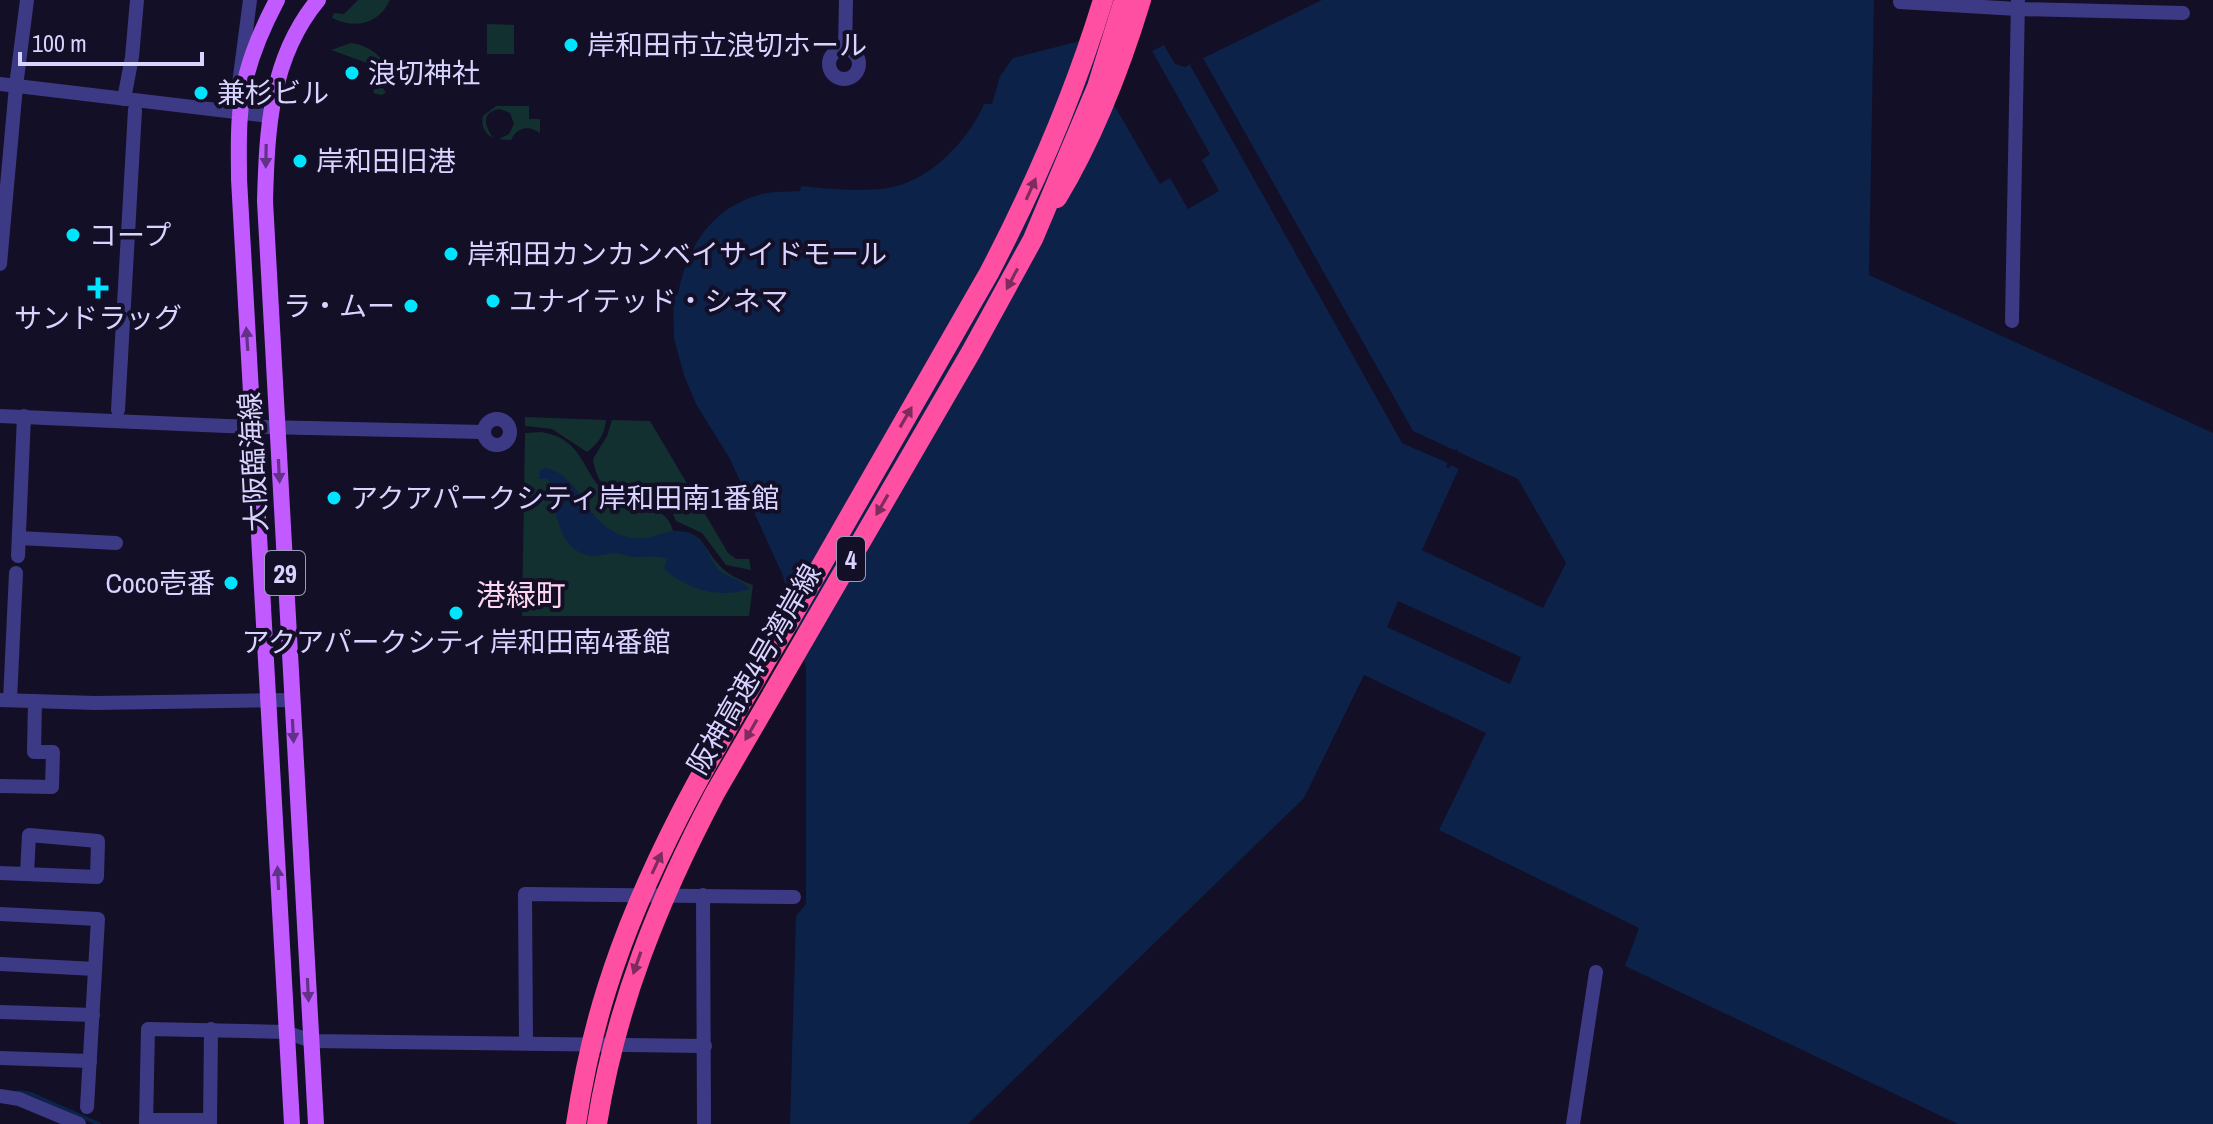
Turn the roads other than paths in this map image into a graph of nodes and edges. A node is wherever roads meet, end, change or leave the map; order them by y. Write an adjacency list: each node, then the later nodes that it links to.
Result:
1 (27, 0): 17 (street)
2 (137, 0): 18 (street)
3 (250, 0): 19 (street)
4 (277, 0): 19 (main road, 大阪臨海線 / 29)
5 (306, 0): 14 (main road)
6 (318, 0): 14 (main road, 大阪臨海線 / 29)
7 (846, 0): 15 (street)
8 (1101, 0): 63 (highway, 阪神高速4号湾岸線 / 4, one-way to 8, bridge)
9 (1124, 0): 21 (highway, 阪神高速4号湾岸線 / 4, bridge)
10 (1141, 0): 21 (highway, 4, bridge)
11 (1900, 2): 12 (street)
12 (2017, 4): 13 (street); 23 (street)
13 (2183, 13)
14 (298, 27): 20 (main road, 大阪臨海線 / 29)
15 (845, 49)
16 (0, 84): 17 (street)
17 (16, 86): 18 (street); 22 (street)
18 (129, 105): 19 (street); 24 (street)
19 (240, 113): 20 (street); 27 (main road, 大阪臨海線 / 29, one-way to 19)
20 (269, 116): 28 (main road, 大阪臨海線 / 29, one-way to 28)
21 (1033, 239): 64 (highway, 阪神高速4号湾岸線 / 4, one-way to 64, bridge)
22 (0, 264)
23 (2012, 321)
24 (118, 410)
25 (0, 416): 26 (street)
26 (24, 416): 27 (street); 30 (street)
27 (254, 426): 28 (street); 35 (main road, 大阪臨海線 / 29)
28 (277, 428): 29 (street); 36 (main road, 大阪臨海線 / 29, one-way to 36)
29 (483, 432)
30 (19, 538): 31 (street); 32 (street)
31 (116, 543)
32 (18, 556)
33 (16, 573): 34 (street)
34 (5, 700): 37 (street)
35 (268, 700): 36 (street); 37 (street); 50 (main road, 大阪臨海線 / 29, one-way to 35)
36 (292, 700): 51 (main road, 大阪臨海線 / 29, one-way to 51)
37 (35, 701): 38 (street)
38 (0, 786)
39 (0, 873): 40 (street)
40 (27, 874): 40 (street)
41 (703, 895): 42 (street); 52 (street); 53 (street)
42 (794, 897)
43 (0, 914): 45 (street)
44 (0, 964): 45 (street)
45 (95, 969): 48 (street)
46 (1596, 972): 66 (street)
47 (0, 1012): 48 (street)
48 (93, 1015): 55 (street)
49 (211, 1029): 50 (street); 58 (street); 59 (street)
50 (286, 1032): 51 (street); 61 (main road, 大阪臨海線 / 29)
51 (311, 1041): 52 (street); 62 (main road, 大阪臨海線 / 29)
52 (526, 1043): 53 (street)
53 (705, 1046): 65 (street)
54 (0, 1058): 55 (street)
55 (90, 1061): 57 (street)
56 (0, 1096): 60 (street)
57 (87, 1107)
58 (146, 1122): 59 (street)
59 (210, 1122)
60 (79, 1124)
61 (292, 1124)
62 (316, 1124)
63 (576, 1124)
64 (597, 1124)
65 (704, 1124)
66 (1573, 1124)

